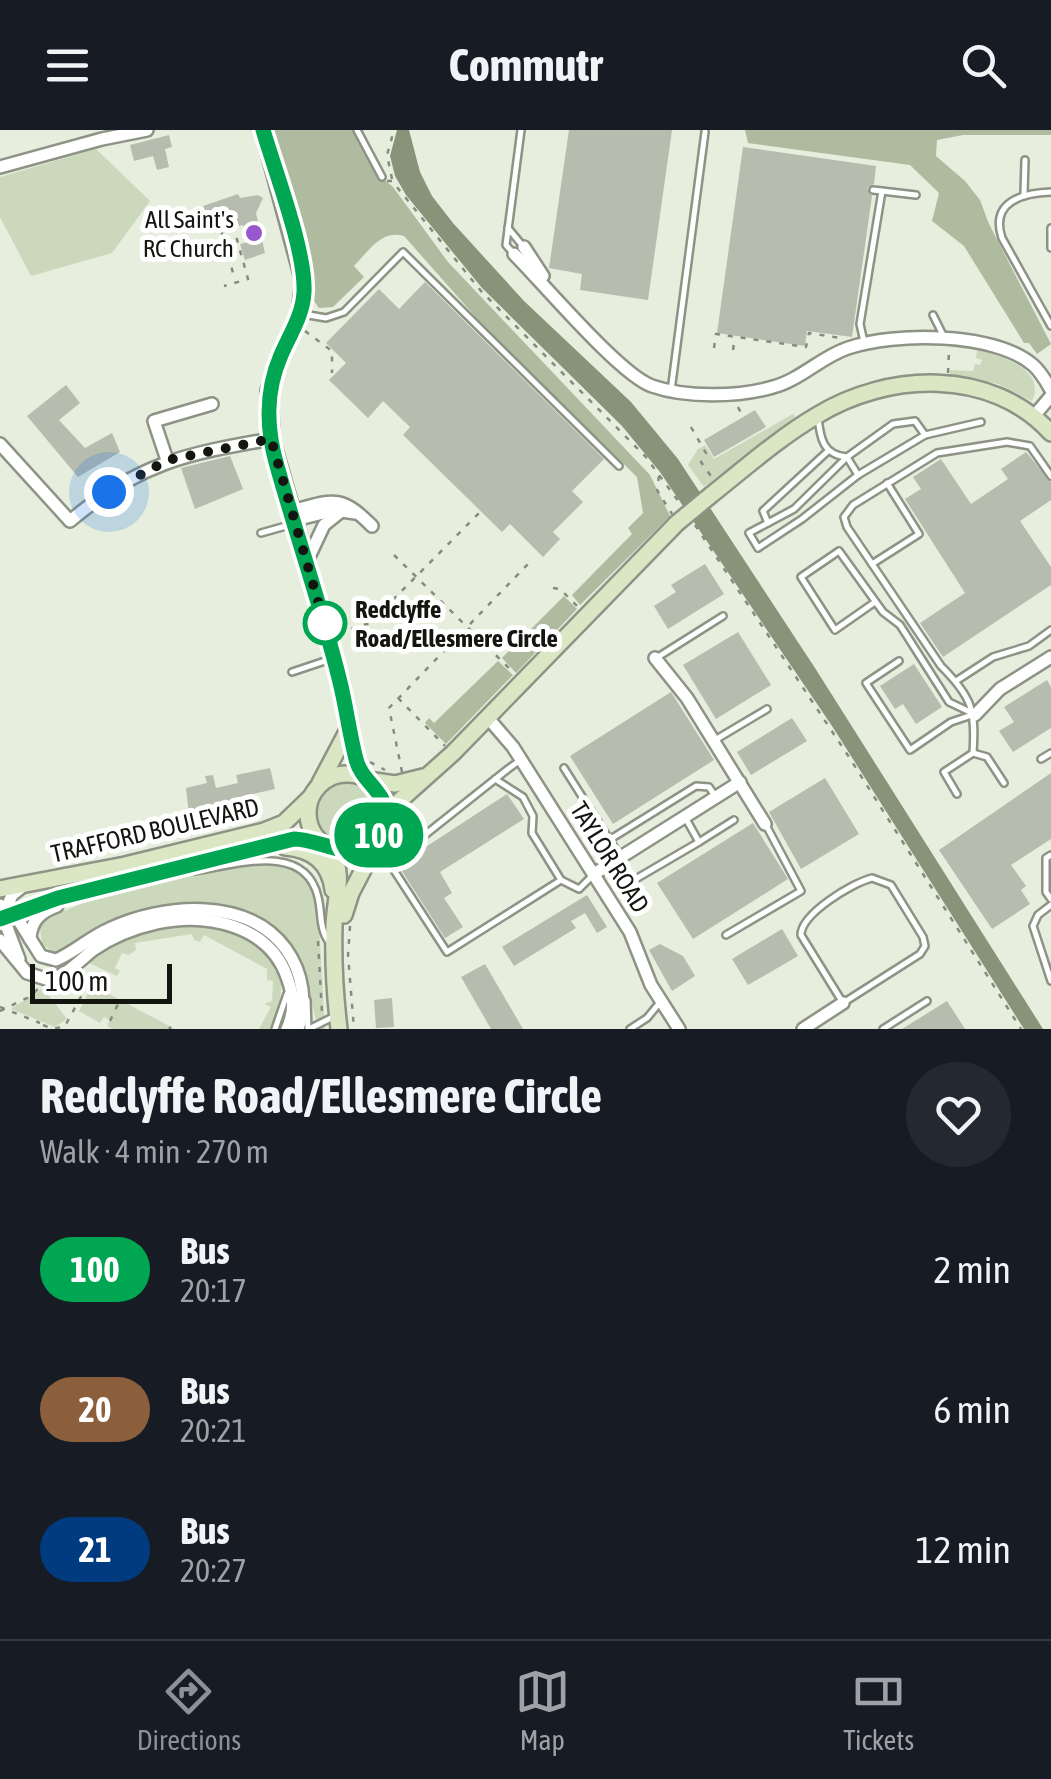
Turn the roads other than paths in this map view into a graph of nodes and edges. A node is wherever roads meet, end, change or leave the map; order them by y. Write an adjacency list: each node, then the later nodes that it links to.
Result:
1 (148, 130): 7 (street)
2 (263, 130): 19 (main road)
3 (357, 130): 8 (lane)
4 (522, 130): 14 (lane)
5 (705, 132): 23 (lane)
6 (1026, 160): 12 (lane)
7 (0, 167)
8 (382, 177)
9 (873, 190): 10 (lane)
10 (882, 191): 13 (lane); 22 (lane)
11 (1051, 192): 12 (lane)
12 (1024, 194): 20 (lane)
13 (916, 195)
14 (508, 228): 17 (lane); 17 (lane)
15 (1051, 228): 16 (lane)
16 (1051, 248)
17 (519, 251): 23 (street)
18 (933, 315): 21 (lane)
19 (298, 319): 31 (main road); 36 (lane)
20 (1051, 326)
21 (948, 339): 22 (street); 24 (street)
22 (866, 344): 23 (street)
23 (671, 391)
24 (1051, 393): 27 (street)
25 (212, 404): 35 (street)
26 (818, 414): 27 (main road); 33 (lane); 57 (main road, bridge)
27 (1034, 416): 29 (main road)
28 (981, 422): 30 (lane)
29 (1051, 433)
30 (925, 435): 34 (lane); 37 (lane)
31 (271, 439): 35 (street); 41 (main road)
32 (0, 444): 35 (street)
33 (828, 451): 34 (lane); 42 (lane)
34 (847, 457): 37 (lane); 42 (lane)
35 (168, 460)
36 (619, 466)
37 (858, 475): 42 (lane)
38 (1051, 476): 39 (lane)
39 (887, 483): 45 (lane); 45 (lane)
40 (348, 511): 41 (street); 41 (street); 44 (street)
41 (294, 518): 43 (lane); 44 (main road)
42 (768, 523)
43 (261, 533)
44 (307, 561): 50 (main road)
45 (872, 564): 54 (lane)
46 (876, 602): 46 (lane); 56 (lane)
47 (724, 616): 51 (lane)
48 (1051, 630): 54 (lane)
49 (1051, 657): 56 (street)
50 (334, 658): 53 (lane); 58 (main road)
51 (656, 658): 59 (street)
52 (899, 660): 56 (lane)
53 (292, 672)
54 (956, 681): 56 (lane)
55 (766, 709): 59 (lane)
56 (975, 714): 60 (lane)
57 (488, 718): 62 (street, TAYLOR ROAD); 65 (main road)
58 (348, 730): 66 (main road); 70 (main road)
59 (715, 740): 68 (street)
60 (973, 753): 69 (lane); 71 (lane)
61 (1051, 753): 63 (lane)
62 (521, 759): 67 (lane); 84 (street, TAYLOR ROAD)
63 (1042, 759)
64 (564, 768): 77 (lane)
65 (431, 775): 66 (main road); 76 (main road)
66 (367, 779): 70 (main road); 76 (main road)
67 (495, 779): 85 (lane); 85 (lane)
68 (740, 782): 72 (street); 75 (street)
69 (1004, 783)
70 (314, 794): 79 (main road); 87 (main road, TRAFFORD BOULEVARD)
71 (957, 794)
72 (716, 797): 73 (street); 77 (lane)
73 (684, 816): 78 (lane); 82 (street)
74 (734, 820): 78 (lane)
75 (765, 824): 93 (lane)
76 (384, 827): 79 (main road); 96 (main road)
77 (609, 840): 82 (lane)
78 (699, 842): 86 (lane)
79 (326, 845): 80 (main road, TRAFFORD BOULEVARD); 92 (main road)
80 (256, 848): 83 (main road, TRAFFORD BOULEVARD); 92 (main road)
81 (1051, 855): 90 (lane)
82 (620, 858): 84 (street)
83 (159, 872): 89 (main road, TRAFFORD BOULEVARD); 96 (lane)
84 (594, 874): 85 (lane); 102 (street, TAYLOR ROAD)
85 (561, 880)
86 (634, 880)
87 (22, 887): 88 (main road, TRAFFORD BOULEVARD); 91 (street)
88 (0, 889)
89 (82, 892): 91 (main road, TRAFFORD BOULEVARD); 95 (street)
90 (1051, 902): 99 (lane)
91 (4, 912): 95 (street); 97 (street)
92 (342, 922): 96 (main road)
93 (726, 935)
94 (0, 940): 97 (street)
95 (30, 942): 100 (street)
96 (334, 948): 104 (main road)
97 (20, 963): 98 (street)
98 (288, 979): 105 (lane); 106 (street)
99 (1051, 981)
100 (303, 988): 107 (street); 107 (lane)
101 (927, 1000): 111 (lane)
102 (661, 1001): 108 (lane); 109 (street, TAYLOR ROAD)
103 (843, 1003): 103 (lane); 110 (street)
104 (338, 1022): 107 (lane)
105 (275, 1029)
106 (286, 1029)
107 (307, 1029)
108 (630, 1029)
109 (679, 1029)
110 (804, 1029)
111 (883, 1029)

